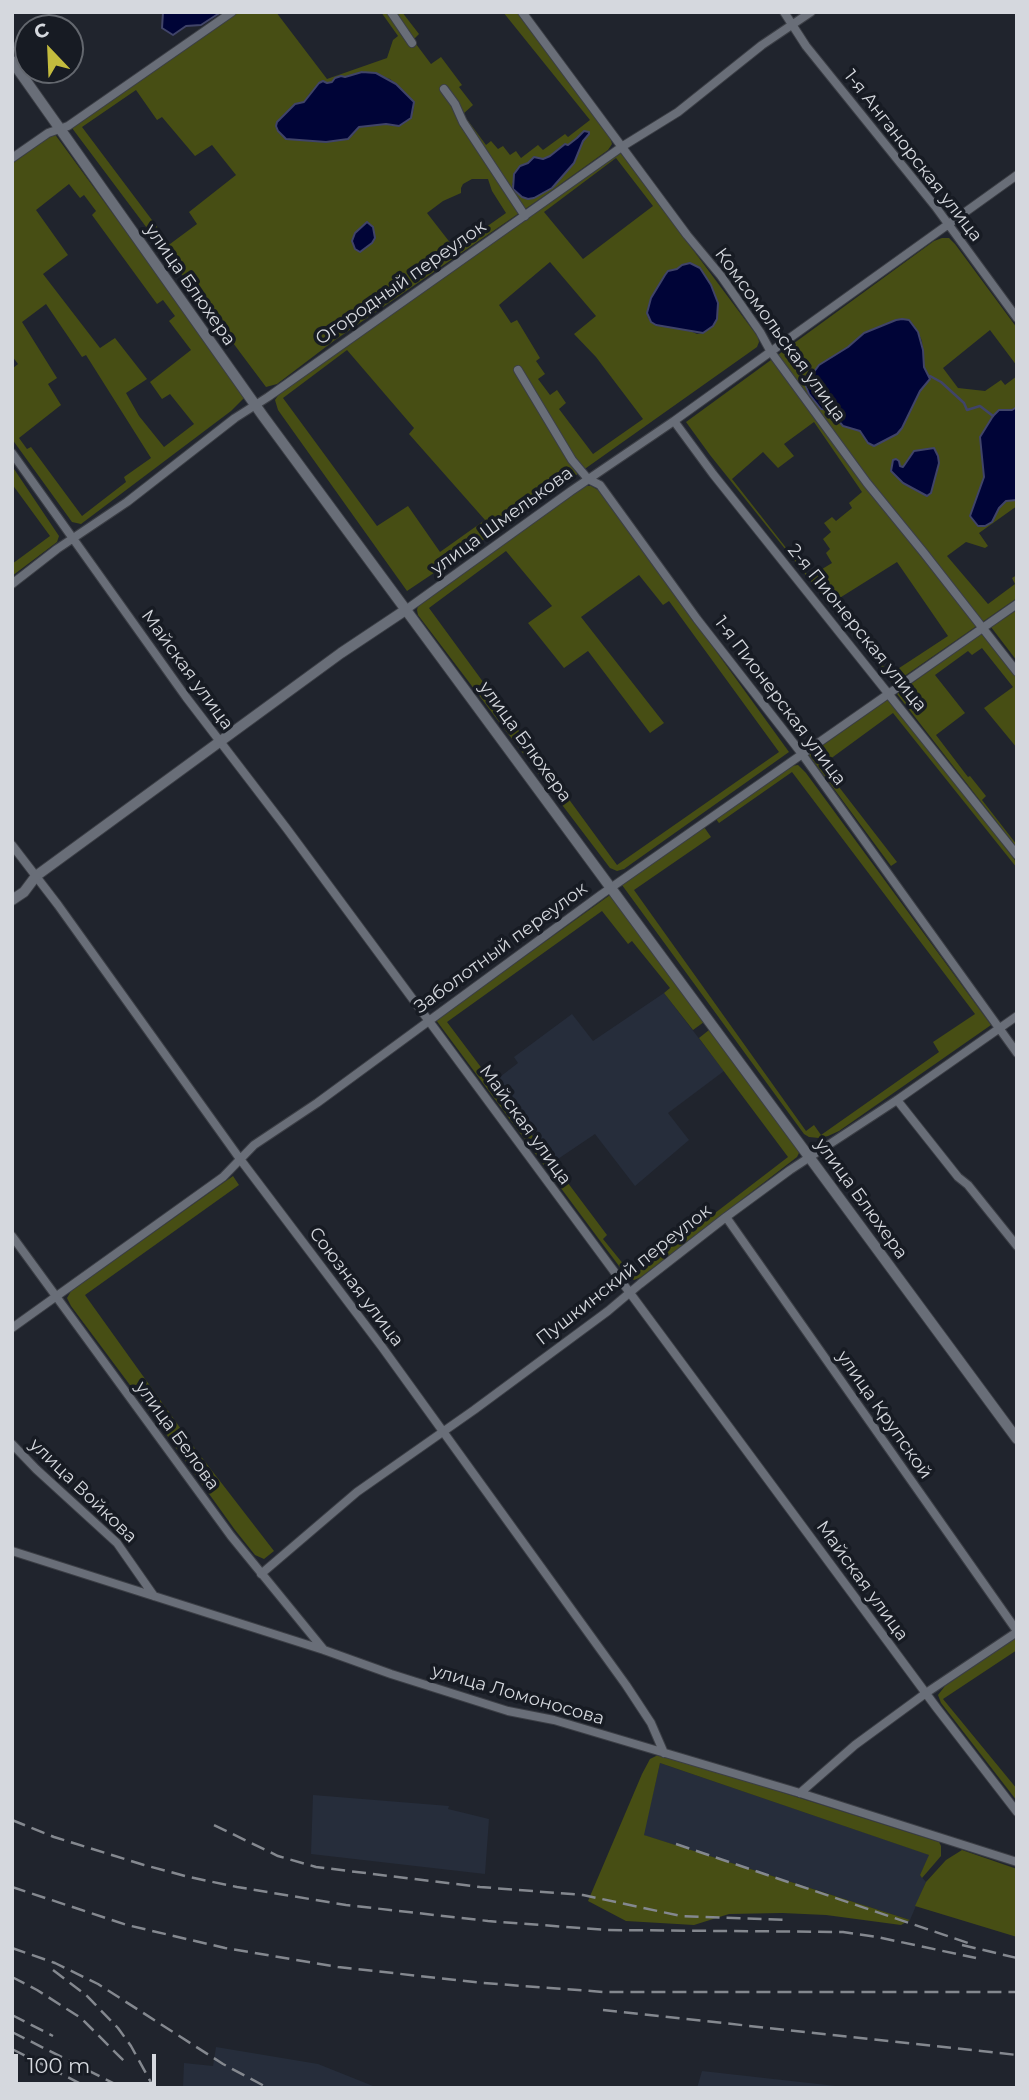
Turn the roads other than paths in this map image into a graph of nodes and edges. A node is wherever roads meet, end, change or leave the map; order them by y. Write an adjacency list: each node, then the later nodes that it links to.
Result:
1 (232, 12): 10 (street)
2 (391, 12): 7 (street)
3 (522, 12): 11 (street, Комсомольская улица)
4 (785, 12): 6 (street, 1-я Анганорская улица)
5 (811, 12): 6 (street, Огородный переулок)
6 (793, 24): 11 (street, Огородный переулок); 15 (street, 1-я Анганорская улица)
7 (412, 43)
8 (12, 61): 10 (street, улица Блюхера)
9 (444, 89): 14 (street)
10 (61, 129): 12 (street); 19 (street, улица Блюхера)
11 (623, 146): 14 (street, Огородный переулок); 17 (street, Комсомольская улица)
12 (12, 158)
13 (1017, 175): 15 (street, улица Шмелькова)
14 (525, 216): 19 (street, Огородный переулок)
15 (948, 224): 16 (street, 1-я Анганорская улица); 17 (street, улица Шмелькова)
16 (1017, 318)
17 (771, 352): 20 (street, улица Шмелькова); 27 (street, Комсомольская улица)
18 (518, 370): 22 (street, 1-я Пионерская улица)
19 (256, 405): 23 (street, Огородный переулок); 26 (street, улица Блюхера)
20 (674, 421): 22 (street, улица Шмелькова); 29 (street, 2-я Пионерская улица)
21 (12, 453): 23 (street, Майская улица)
22 (589, 479): 26 (street, улица Шмелькова); 31 (street, 1-я Пионерская улица)
23 (73, 538): 24 (street, Огородный переулок); 30 (street, Майская улица)
24 (12, 584)
25 (1017, 604): 27 (street, Заболотный переулок)
26 (407, 609): 30 (street, улица Шмелькова); 35 (street, улица Блюхера)
27 (982, 628): 28 (street, Комсомольская улица); 29 (street, Заболотный переулок)
28 (1017, 672)
29 (889, 692): 31 (street, Заболотный переулок); 33 (street, 2-я Пионерская улица)
30 (219, 741): 34 (street, улица Шмелькова); 38 (street, Майская улица)
31 (802, 754): 35 (street, Заболотный переулок); 39 (street, 1-я Пионерская улица)
32 (12, 845): 34 (street, Союзная улица)
33 (1017, 855)
34 (36, 876): 36 (street, улица Шмелькова); 43 (street, Союзная улица)
35 (612, 887): 38 (street, Заболотный переулок); 42 (street, улица Блюхера)
36 (12, 900)
37 (1017, 1016): 39 (street, Пушкинский переулок)
38 (429, 1021): 43 (street, Заболотный переулок); 47 (street, Майская улица)
39 (999, 1028): 40 (street, 1-я Пионерская улица); 41 (street, Пушкинский переулок)
40 (1017, 1053)
41 (897, 1100): 42 (street, Пушкинский переулок); 46 (street)
42 (810, 1157): 44 (street, Пушкинский переулок); 51 (street, улица Блюхера)
43 (240, 1159): 48 (street, Заболотный переулок); 50 (street, Союзная улица)
44 (726, 1217): 47 (street, Пушкинский переулок); 56 (street, улица Крупской)
45 (12, 1236): 48 (street, улица Белова)
46 (1017, 1245)
47 (630, 1293): 50 (street, Пушкинский переулок); 58 (street, Майская улица)
48 (55, 1296): 49 (street, Заболотный переулок); 54 (street, улица Белова)
49 (12, 1328)
50 (442, 1431): 54 (street, Пушкинский переулок); 59 (street, Союзная улица)
51 (1017, 1439)
52 (12, 1444): 55 (street, улица Войкова)
53 (12, 1552): 55 (street, улица Ломоносова)
54 (261, 1574): 57 (street, улица Белова)
55 (154, 1596): 57 (street, улица Ломоносова)
56 (1017, 1631): 58 (street)
57 (324, 1650): 59 (street, улица Ломоносова)
58 (926, 1693): 60 (street); 61 (street, Майская улица)
59 (664, 1753): 60 (street, улица Ломоносова)
60 (800, 1793): 62 (street, улица Ломоносова)
61 (1017, 1812)
62 (1017, 1862)

